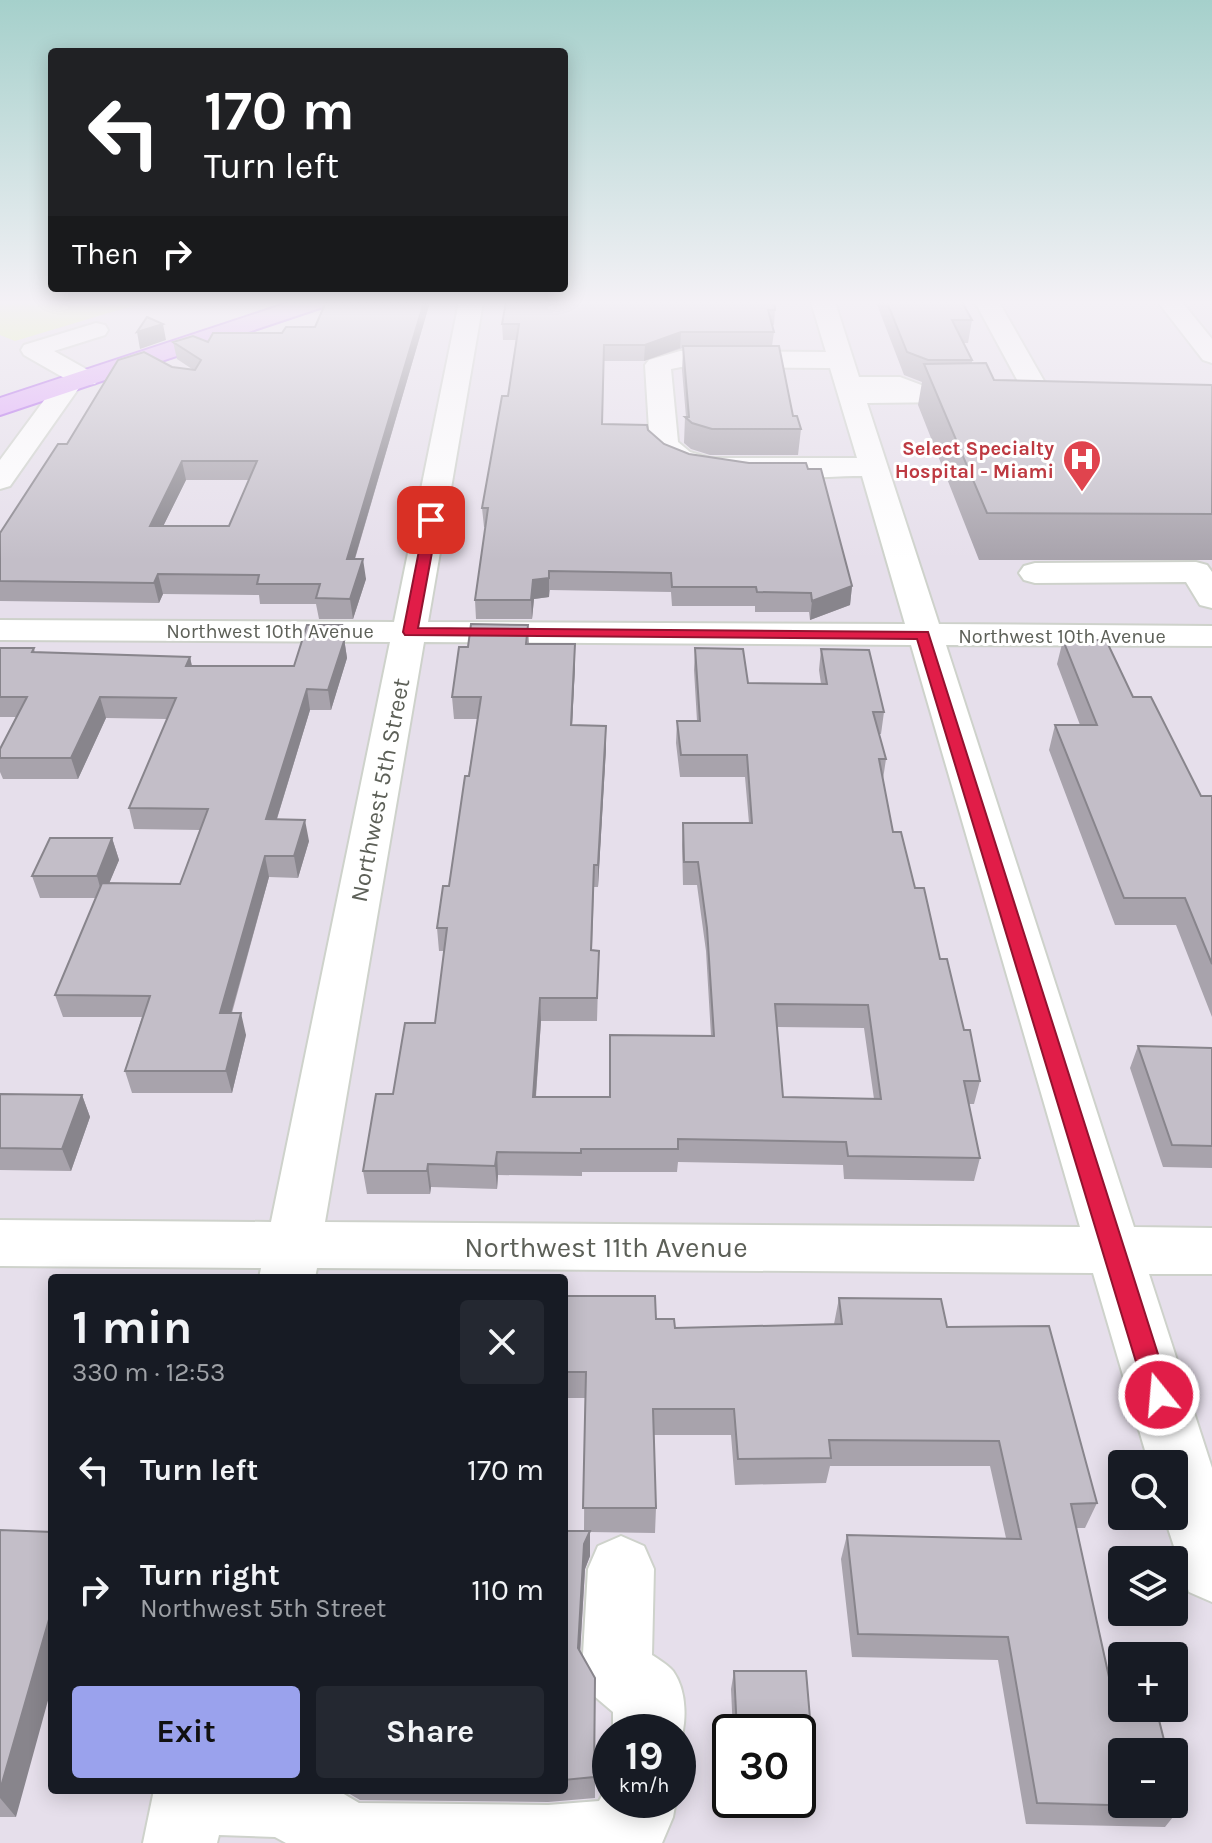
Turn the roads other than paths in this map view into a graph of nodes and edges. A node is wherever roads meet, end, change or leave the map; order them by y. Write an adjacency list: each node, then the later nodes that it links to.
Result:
1 (58, 388): 8 (main road)
2 (72, 388): 10 (street)
3 (455, 388): 14 (street, Northwest 5th Street)
4 (660, 388): 9 (street)
5 (849, 388): 9 (street)
6 (907, 388): 7 (street)
7 (1035, 388)
8 (0, 407)
9 (872, 467): 15 (street)
10 (0, 480)
11 (1035, 573): 12 (street)
12 (1207, 580)
13 (0, 630): 14 (street, Northwest 10th Avenue)
14 (410, 632): 15 (street, Northwest 10th Avenue); 20 (street, Northwest 5th Street)
15 (923, 635): 16 (street, Northwest 10th Avenue); 18 (street)
16 (1212, 636)
17 (0, 1243): 20 (street, Northwest 11th Avenue)
18 (1115, 1251): 19 (street, Northwest 11th Avenue); 20 (street, Northwest 11th Avenue); 22 (street)
19 (1212, 1251)
20 (290, 1261)
21 (621, 1569): 23 (street)
22 (1212, 1569)
23 (649, 1714)
24 (187, 1810): 25 (street)
25 (635, 1818)

